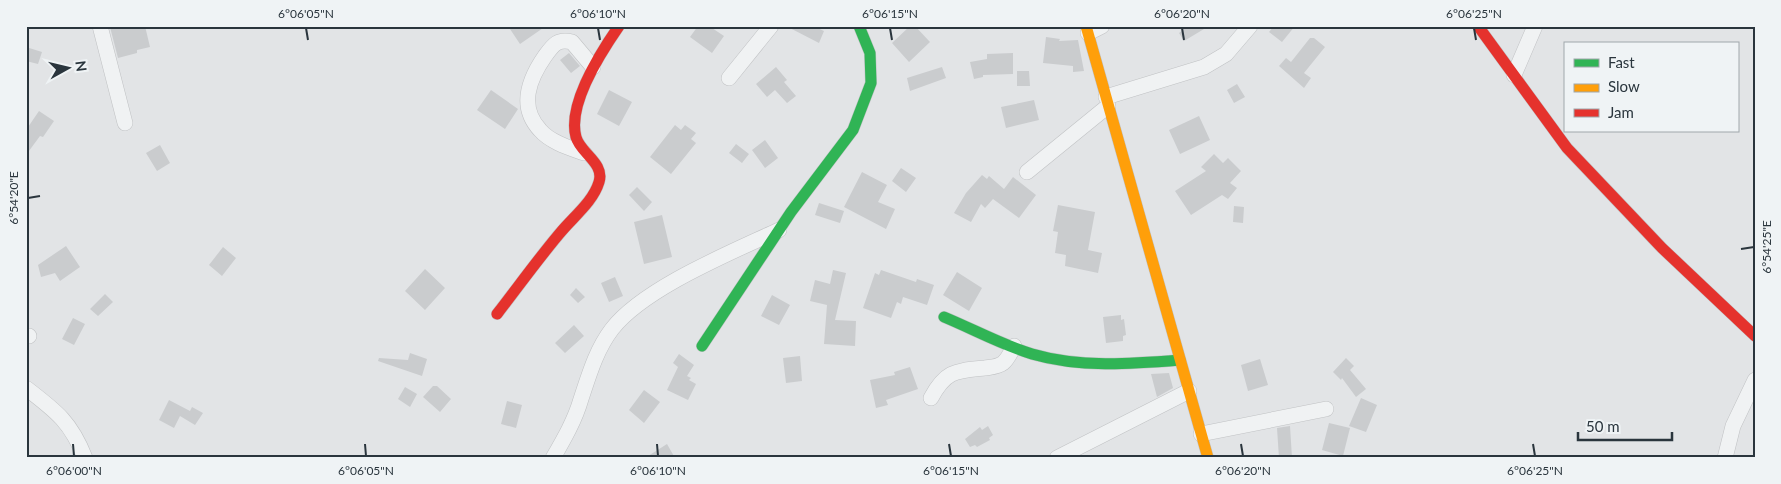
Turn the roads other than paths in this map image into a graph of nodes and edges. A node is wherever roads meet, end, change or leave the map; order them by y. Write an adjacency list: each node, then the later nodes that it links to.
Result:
1 (100, 26): 14 (street)
2 (618, 26): 10 (street)
3 (771, 26): 12 (street)
4 (859, 26): 17 (street)
5 (1102, 26): 9 (street)
6 (1250, 26): 13 (street)
7 (1478, 26): 11 (street)
8 (1534, 26): 11 (street)
9 (1087, 30): 13 (street)
10 (593, 67): 15 (street); 15 (street)
11 (1514, 75): 20 (street)
12 (728, 78)
13 (1107, 101): 16 (street); 23 (street)
14 (125, 123)
15 (584, 153): 18 (street)
16 (1027, 172)
17 (778, 230): 21 (street); 31 (street)
18 (497, 314)
19 (944, 317): 22 (street)
20 (1755, 336)
21 (702, 346)
22 (1014, 346): 23 (street); 27 (street)
23 (1180, 360): 26 (street)
24 (1755, 380): 34 (street)
25 (26, 388): 30 (street)
26 (1189, 391): 29 (street); 32 (street)
27 (932, 398)
28 (1326, 410): 29 (street)
29 (1201, 434): 33 (street)
30 (85, 458)
31 (553, 458)
32 (1057, 458)
33 (1208, 458)
34 (1725, 458)

